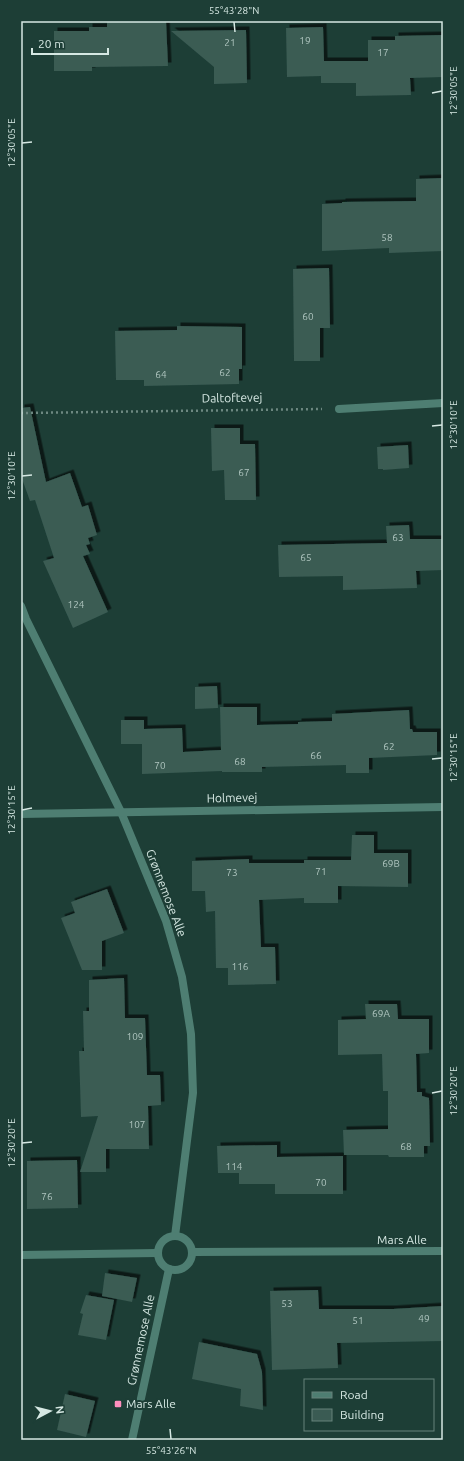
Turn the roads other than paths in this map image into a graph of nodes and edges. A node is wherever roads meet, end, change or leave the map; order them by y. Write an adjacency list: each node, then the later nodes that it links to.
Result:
1 (443, 403): 2 (street)
2 (339, 409)
3 (21, 606): 5 (street, Grønnemose Alle)
4 (443, 807): 5 (street, Holmevej)
5 (121, 812): 6 (street, Holmevej); 7 (street, Grønnemose Alle)
6 (21, 814)
7 (175, 1236): 8 (street); 10 (street)
8 (192, 1252): 9 (street, Mars Alle); 12 (street)
9 (443, 1252)
10 (157, 1253): 11 (street); 12 (street)
11 (21, 1255)
12 (169, 1269): 13 (street, Grønnemose Alle)
13 (132, 1440)

